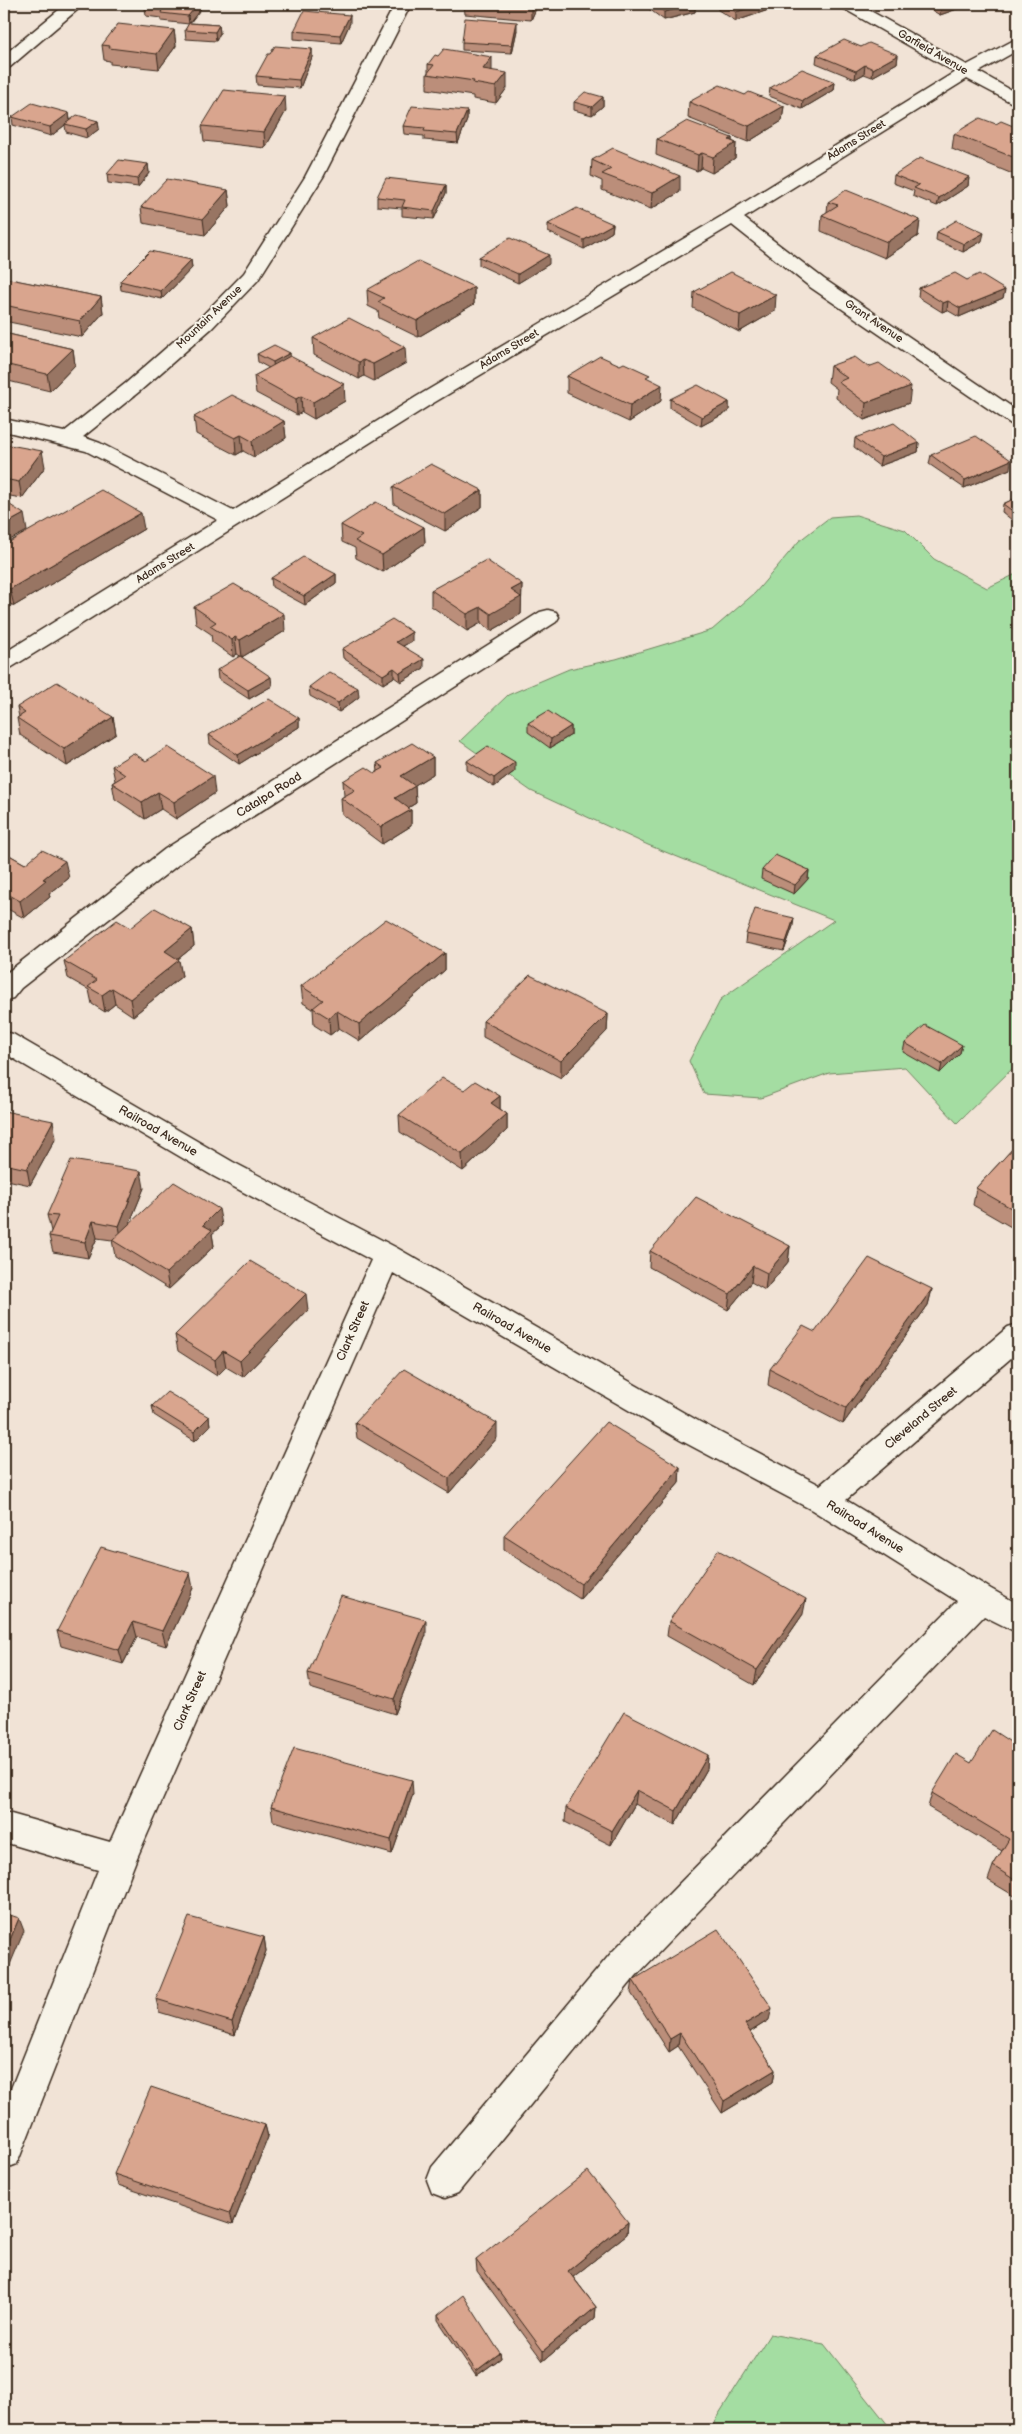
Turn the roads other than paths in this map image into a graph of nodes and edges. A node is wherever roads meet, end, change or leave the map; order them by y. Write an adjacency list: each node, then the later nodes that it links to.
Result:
1 (76, 4): 5 (street)
2 (402, 4): 11 (street, Mountain Avenue)
3 (847, 4): 6 (street, Garfield Avenue)
4 (1018, 43): 6 (street, Adams Street)
5 (4, 63)
6 (967, 72): 7 (street, Garfield Avenue); 8 (street, Adams Street)
7 (1018, 101)
8 (732, 218): 9 (street, Grant Avenue); 12 (street, Adams Street)
9 (1018, 420)
10 (4, 425): 11 (street)
11 (68, 439): 12 (street)
12 (234, 520): 14 (street, Adams Street)
13 (548, 617): 15 (street, Catalpa Road)
14 (4, 662)
15 (4, 992)
16 (4, 1041): 17 (street, Railroad Avenue)
17 (386, 1256): 19 (street, Railroad Avenue); 23 (street, Clark Street)
18 (1018, 1335): 19 (street, Cleveland Street)
19 (823, 1501): 20 (street, Railroad Avenue)
20 (980, 1599): 21 (street, Railroad Avenue); 25 (street)
21 (1018, 1620)
22 (4, 1827): 23 (street)
23 (119, 1860): 24 (street, Clark Street)
24 (4, 2151)
25 (446, 2180)

